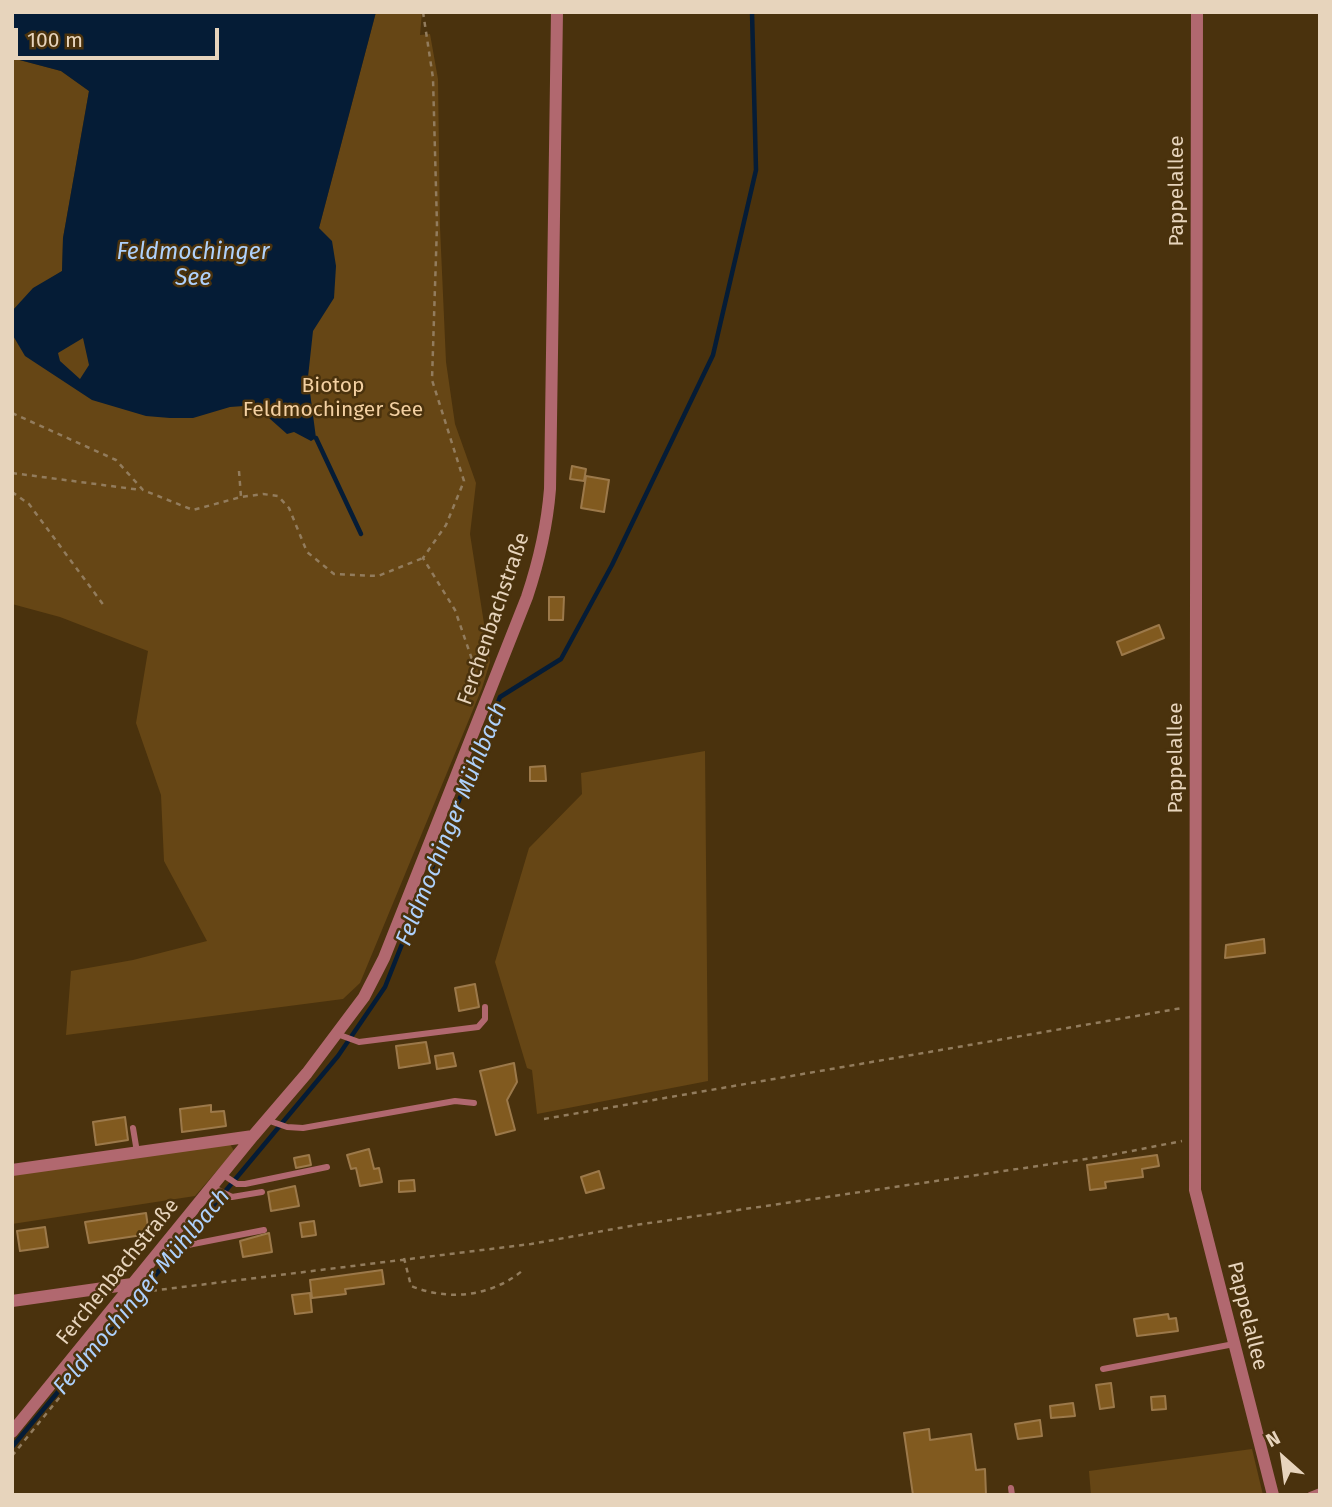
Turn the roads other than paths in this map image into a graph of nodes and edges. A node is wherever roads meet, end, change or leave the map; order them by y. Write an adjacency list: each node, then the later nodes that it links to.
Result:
1 (557, 12): 4 (street, Ferchenbachstraße)
2 (1197, 12): 19 (street, Pappelallee)
3 (485, 1007): 4 (lane)
4 (337, 1034): 6 (street, Ferchenbachstraße)
5 (474, 1103): 6 (lane)
6 (270, 1121): 8 (street, Ferchenbachstraße)
7 (133, 1128): 9 (lane)
8 (253, 1136): 9 (street); 12 (street, Ferchenbachstraße)
9 (136, 1152): 11 (street)
10 (327, 1167): 12 (lane)
11 (12, 1170)
12 (225, 1176): 13 (street, Ferchenbachstraße)
13 (215, 1189): 14 (lane); 16 (street, Ferchenbachstraße)
14 (262, 1192)
15 (264, 1230): 16 (lane)
16 (169, 1246): 17 (street, Ferchenbachstraße)
17 (132, 1284): 18 (street); 21 (street, Ferchenbachstraße)
18 (12, 1301)
19 (1234, 1344): 20 (lane); 23 (street, Pappelallee)
20 (1103, 1369)
21 (12, 1432)
22 (1320, 1491): 24 (lane)
23 (1273, 1495)
24 (1310, 1495)

